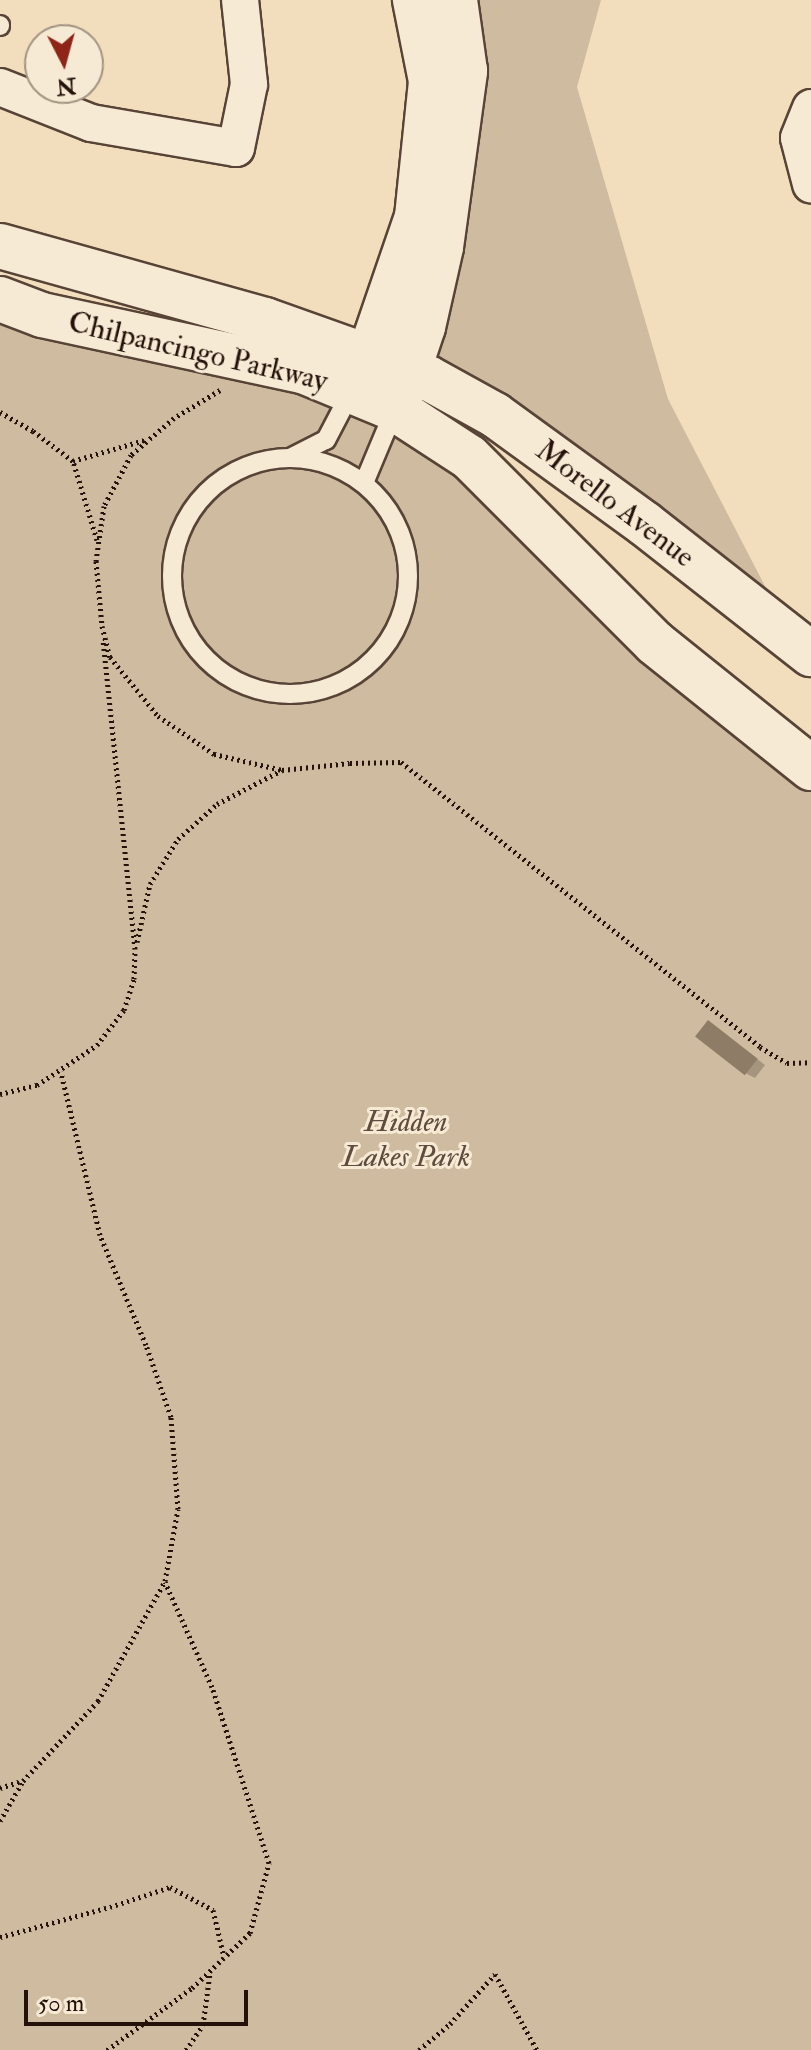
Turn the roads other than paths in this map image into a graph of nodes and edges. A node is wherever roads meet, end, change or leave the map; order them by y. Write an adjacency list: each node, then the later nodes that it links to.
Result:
1 (240, 0): 4 (street)
2 (415, 0): 10 (street)
3 (455, 0): 10 (street)
4 (0, 87)
5 (811, 108): 6 (street)
6 (811, 184)
7 (0, 246): 9 (street, Chilpancingo Parkway)
8 (0, 299): 10 (street, Chilpancingo Parkway)
9 (265, 320): 10 (street, Morello Avenue)
10 (381, 382): 11 (lane); 12 (lane); 13 (street, Morello Avenue); 14 (street, Morello Avenue)
11 (292, 457): 12 (lane); 12 (lane)
12 (364, 483)
13 (811, 654)
14 (728, 704): 15 (street, Morello Avenue); 16 (street, Morello Avenue)
15 (811, 739)
16 (811, 768)

